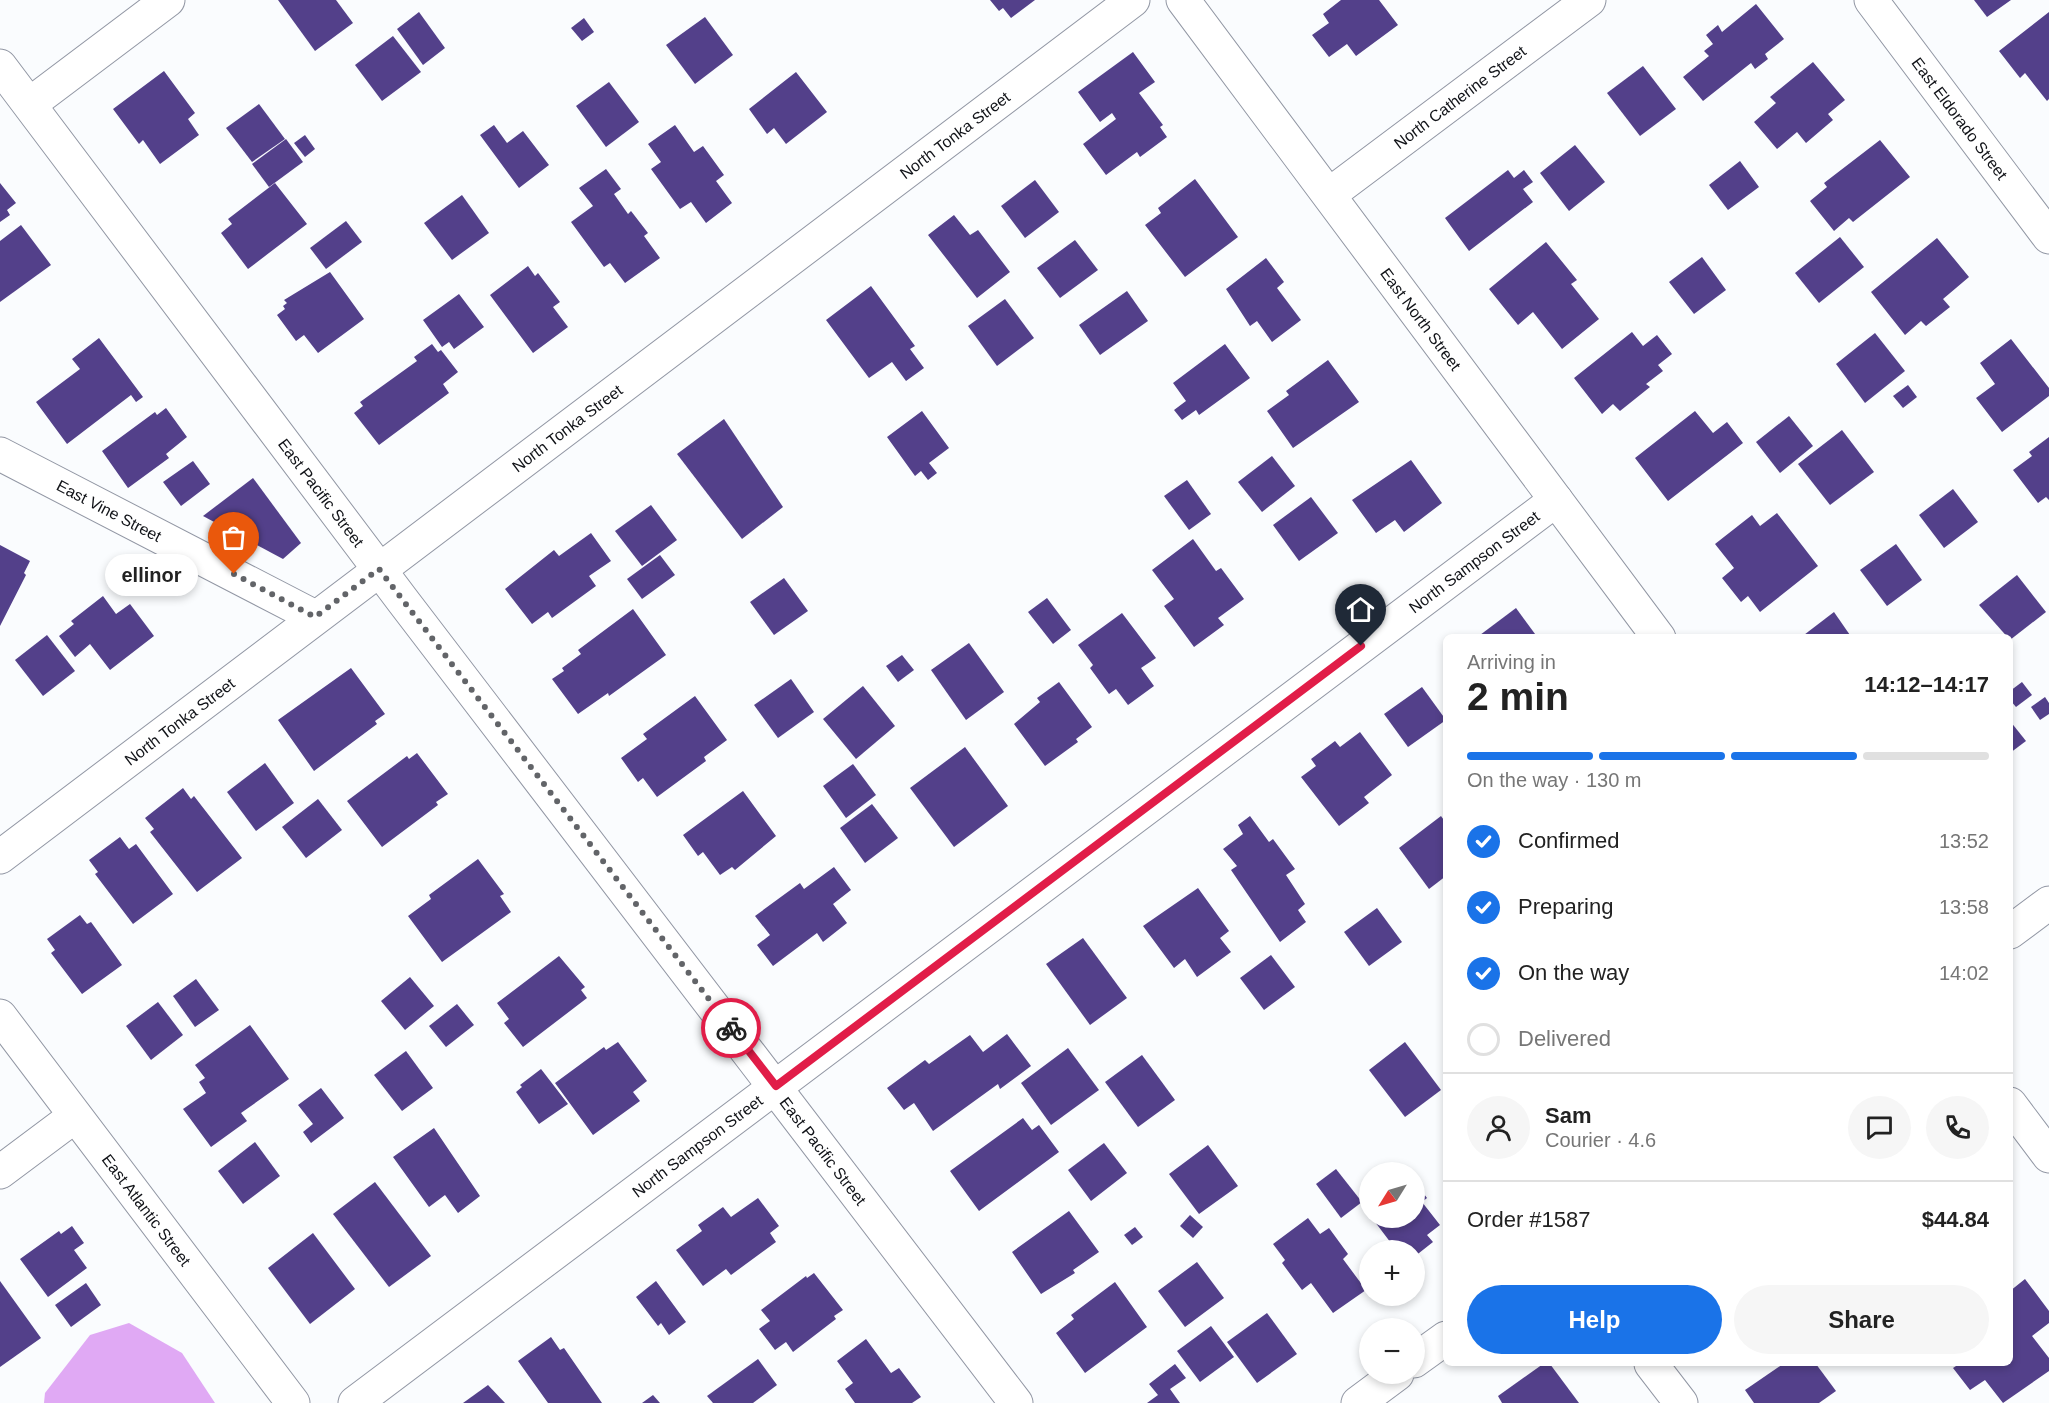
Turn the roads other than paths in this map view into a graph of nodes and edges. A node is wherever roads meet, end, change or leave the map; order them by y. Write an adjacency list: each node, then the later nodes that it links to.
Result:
1 (168, 0): 7 (street)
2 (1133, 0): 12 (street, North Tonka Street)
3 (1183, 0): 8 (street, East North Street)
4 (1588, 0): 8 (street, North Catherine Street)
5 (1871, 0): 9 (street, East Eldorado Street)
6 (0, 66): 7 (street, East Pacific Street)
7 (30, 104): 12 (street, East Pacific Street)
8 (1330, 194): 11 (street, East North Street)
9 (2049, 237)
10 (0, 454): 13 (street, East Vine Street)
11 (1556, 500): 14 (street, East North Street); 19 (street, North Sampson Street)
12 (379, 569): 13 (street, North Tonka Street); 19 (street, East Pacific Street)
13 (315, 617): 15 (street, North Tonka Street)
14 (1656, 634)
15 (0, 857)
16 (2049, 903): 17 (street)
17 (2013, 930)
18 (0, 1016): 21 (street, East Atlantic Street)
19 (776, 1086): 29 (street, North Sampson Street); 30 (street, East Pacific Street)
20 (2013, 1108): 22 (street)
21 (75, 1116): 23 (street); 28 (street, East Atlantic Street)
22 (2049, 1156)
23 (0, 1172)
24 (1443, 1340): 25 (street)
25 (1425, 1353)
26 (1653, 1366): 32 (street)
27 (1384, 1384): 31 (street)
28 (292, 1403)
29 (355, 1403)
30 (1016, 1403)
31 (1358, 1403)
32 (1681, 1403)

